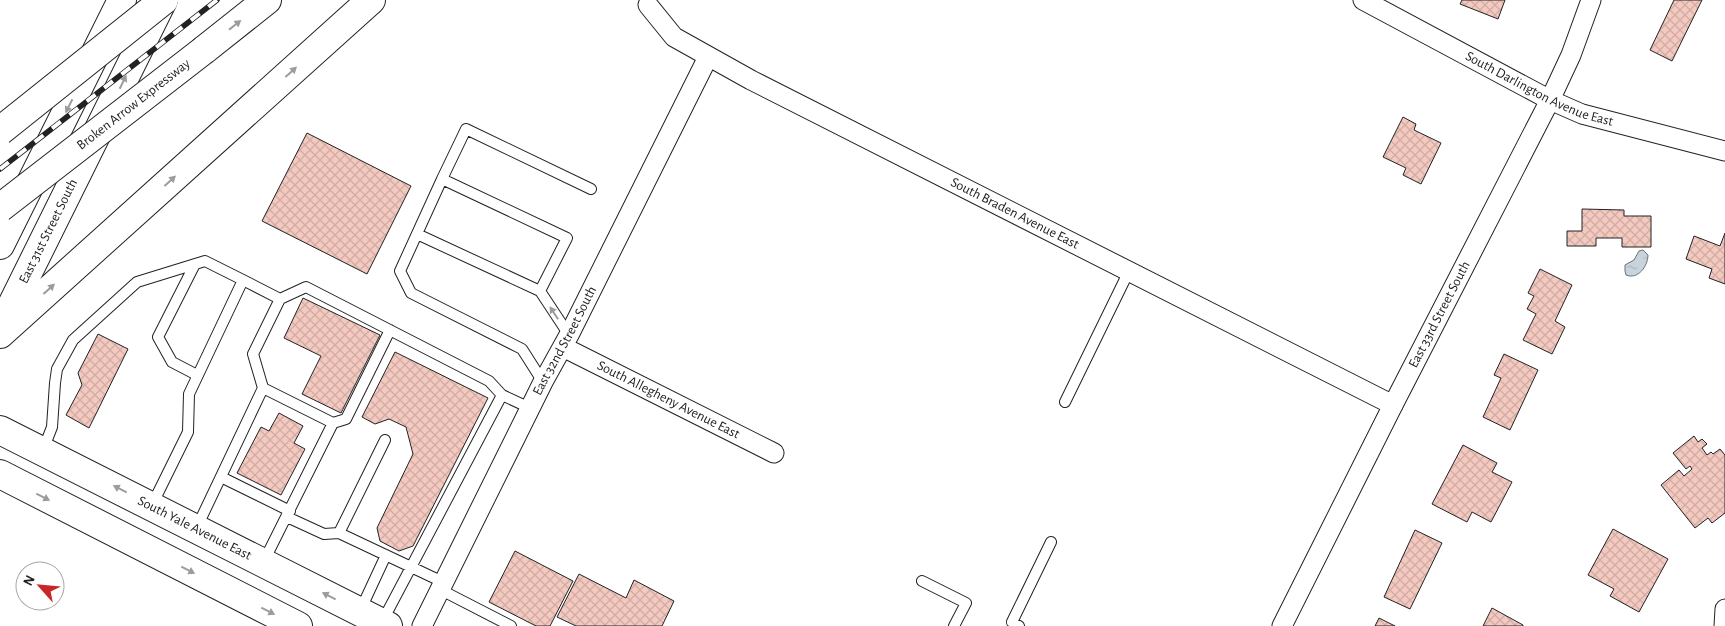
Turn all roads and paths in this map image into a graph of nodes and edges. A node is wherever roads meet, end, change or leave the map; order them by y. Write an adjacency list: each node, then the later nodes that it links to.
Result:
1 (122, 0): 16 (main road, one-way to 16)
2 (164, 0): 10 (main road, bridge); 22 (main road, East 31st Street South, one-way to 2)
3 (267, 0): 14 (main road, Broken Arrow Expressway, one-way to 3, bridge)
4 (371, 0): 24 (main road, one-way to 4)
5 (1363, 0): 9 (street, South Darlington Avenue East)
6 (1591, 0): 9 (street, East 33rd Street South)
7 (648, 5): 8 (street, South Braden Avenue East)
8 (708, 57): 18 (street, South Braden Avenue East); 25 (street, East 32nd Street South)
9 (1550, 100): 11 (street, South Darlington Avenue East); 31 (street, East 33rd Street South)
10 (0, 131)
11 (1725, 151)
12 (442, 179): 13 (lane); 15 (lane); 20 (lane)
13 (590, 189)
14 (0, 208)
15 (417, 234): 20 (lane); 27 (lane)
16 (0, 245)
17 (196, 264): 19 (lane); 26 (lane); 36 (lane)
18 (1129, 271): 30 (lane); 31 (street, South Braden Avenue East)
19 (243, 280): 21 (lane); 26 (lane)
20 (540, 291): 25 (lane, one-way to 20)
21 (280, 299): 23 (lane); 28 (lane)
22 (0, 329)
23 (390, 330): 29 (lane); 33 (lane)
24 (0, 334)
25 (566, 341): 27 (street, East 32nd Street South); 37 (street, South Allegheny Avenue East)
26 (197, 375): 40 (lane)
27 (543, 382): 32 (street, East 32nd Street South)
28 (263, 388): 33 (lane); 39 (lane)
29 (502, 395): 32 (lane); 47 (lane)
30 (1065, 402)
31 (1393, 405): 57 (street, East 33rd Street South)
32 (530, 408): 49 (street, East 32nd Street South)
33 (333, 423): 41 (lane)
34 (0, 430): 36 (main road, South Yale Avenue East)
35 (385, 440): 43 (lane)
36 (42, 451): 40 (main road, South Yale Avenue East, one-way to 36)
37 (774, 453)
38 (0, 474): 53 (main road, one-way to 53)
39 (221, 477): 41 (lane); 42 (lane)
40 (152, 506): 42 (main road, South Yale Avenue East)
41 (288, 514): 43 (lane); 46 (lane)
42 (196, 528): 46 (main road, South Yale Avenue East)
43 (339, 533): 45 (lane)
44 (1051, 542): 52 (lane)
45 (386, 555): 47 (lane); 51 (lane)
46 (264, 562): 51 (main road, South Yale Avenue East, one-way to 46)
47 (412, 567): 49 (lane); 51 (lane)
48 (922, 581): 56 (lane)
49 (443, 587): 54 (street, East 32nd Street South); 55 (lane)
50 (1725, 610): 58 (street)
51 (376, 620)
52 (1014, 625)
53 (298, 626)
54 (422, 626)
55 (511, 626)
56 (954, 626)
57 (1282, 626)
58 (1724, 626)

